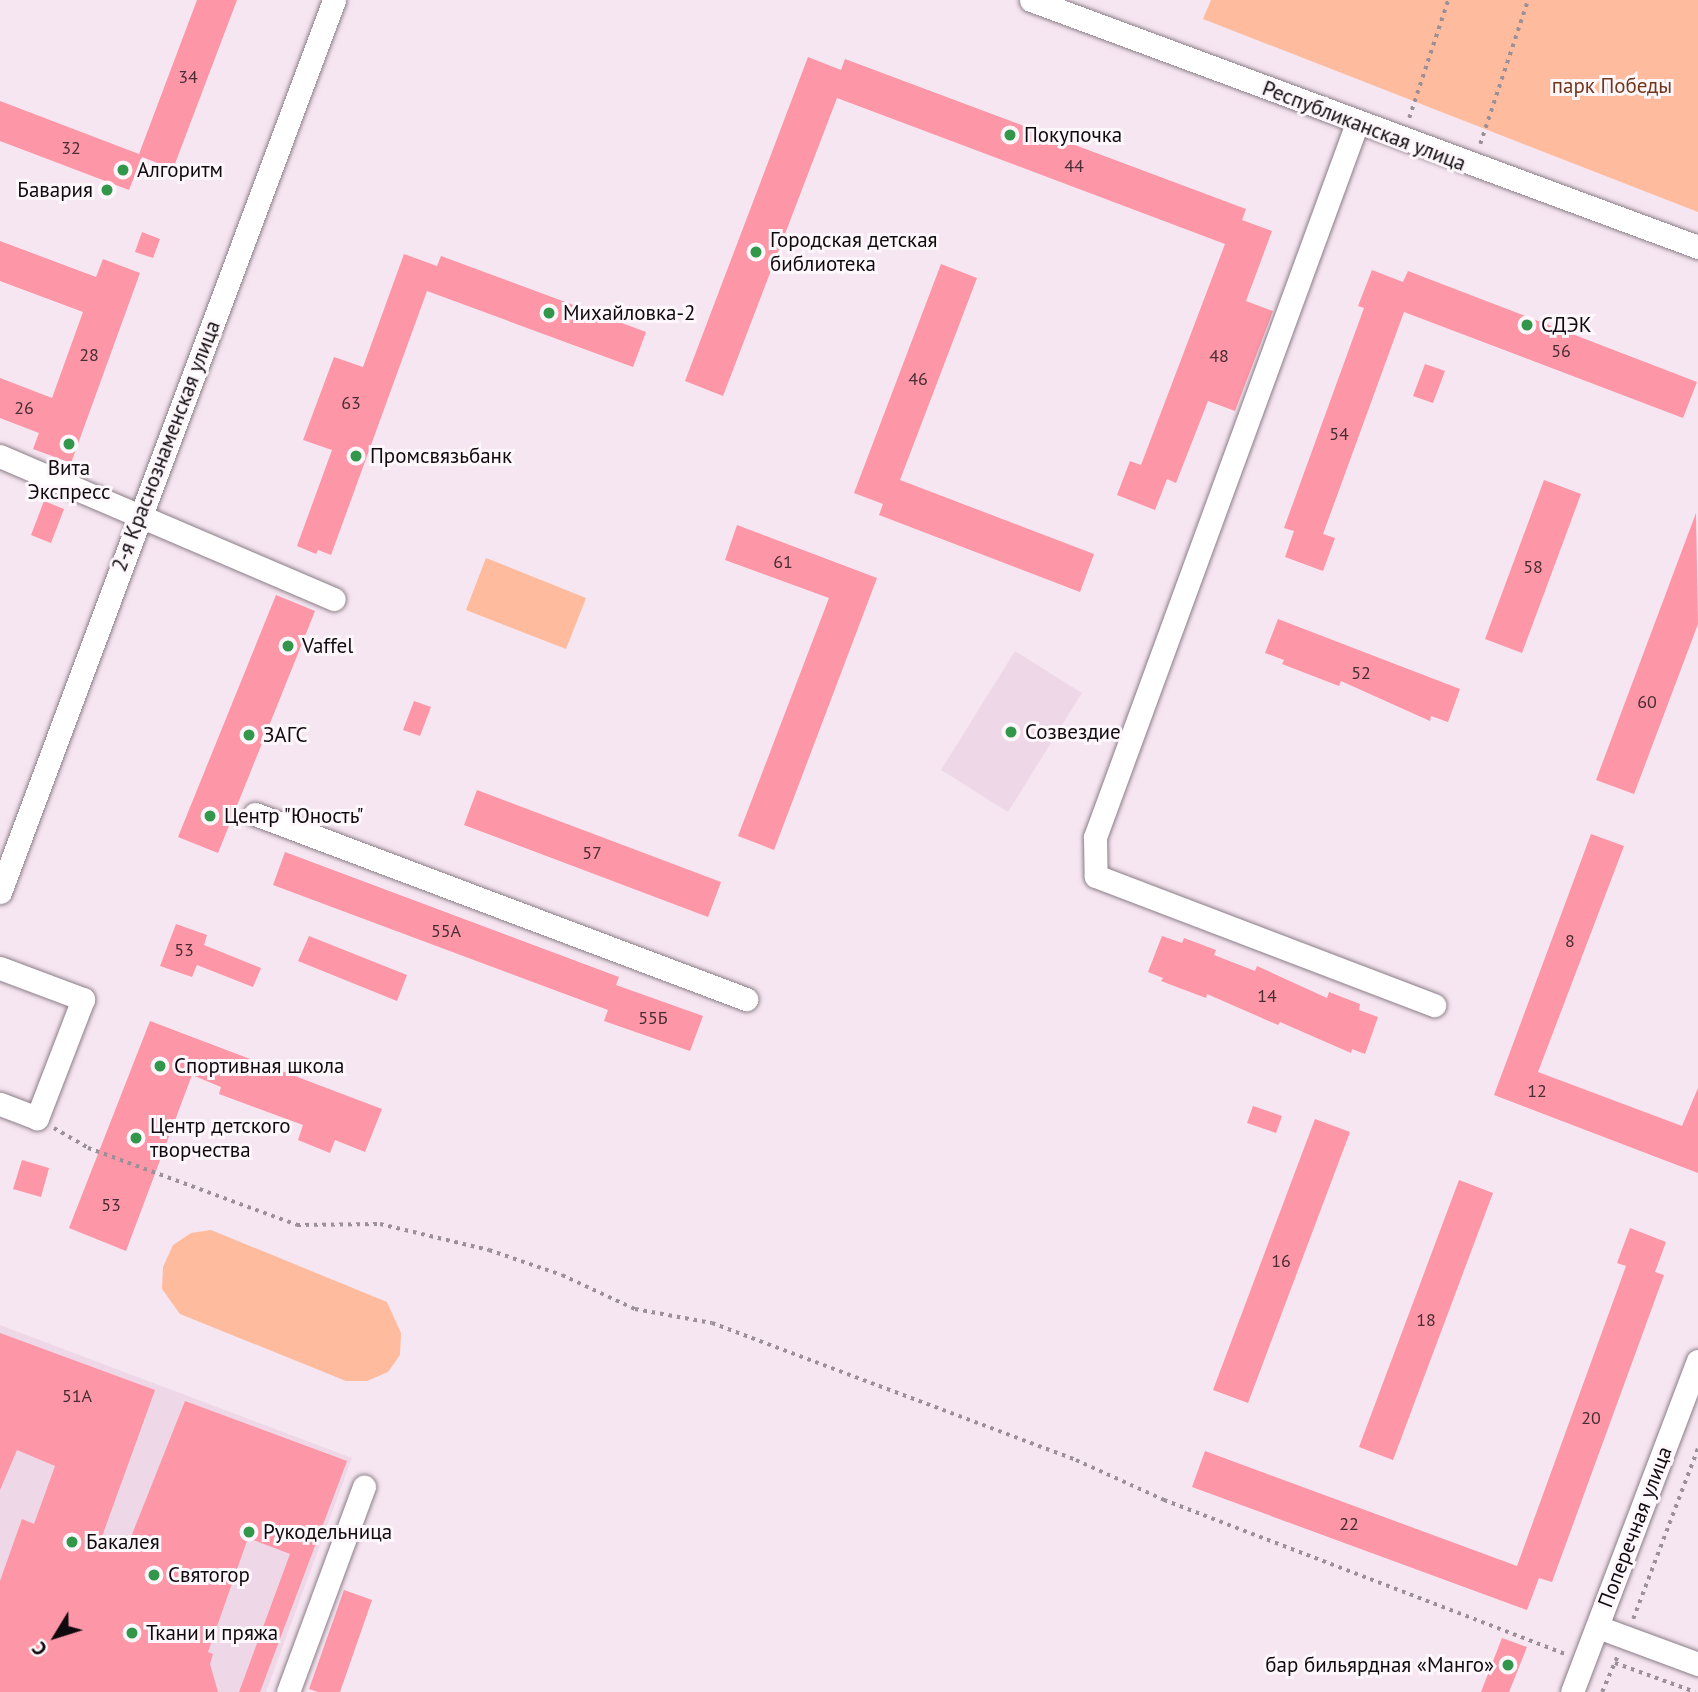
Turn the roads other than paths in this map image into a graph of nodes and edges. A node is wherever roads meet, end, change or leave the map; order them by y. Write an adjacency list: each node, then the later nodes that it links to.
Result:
1 (334, 0): 6 (street, 2-я Краснознаменская улица)
2 (1031, 0): 3 (street, Республиканская улица)
3 (1357, 123): 4 (street, Республиканская улица); 12 (street)
4 (1698, 247)
5 (0, 456): 6 (street)
6 (139, 515): 7 (street); 9 (street, 2-я Краснознаменская улица)
7 (334, 599)
8 (255, 814): 11 (street)
9 (0, 892)
10 (0, 968): 13 (street)
11 (746, 999)
12 (1434, 1005)
13 (0, 1104)
14 (1698, 1361): 16 (street, Поперечная улица)
15 (364, 1487): 18 (street)
16 (1598, 1627): 17 (street); 19 (street, Поперечная улица)
17 (1698, 1664)
18 (288, 1692)
19 (1572, 1692)

